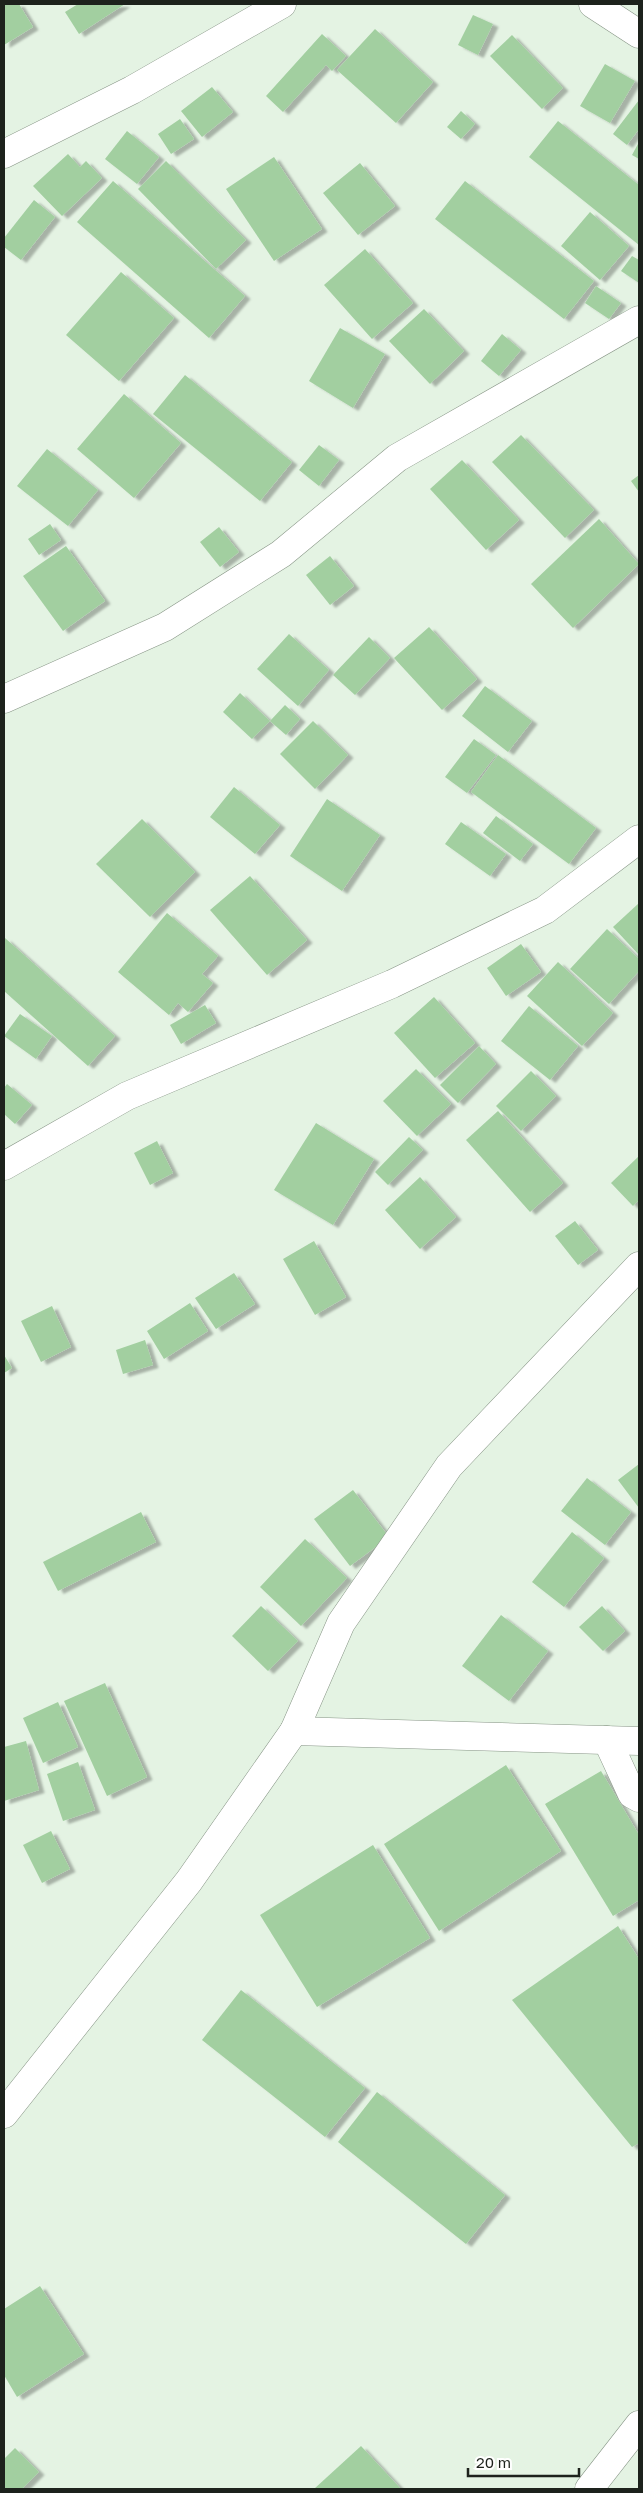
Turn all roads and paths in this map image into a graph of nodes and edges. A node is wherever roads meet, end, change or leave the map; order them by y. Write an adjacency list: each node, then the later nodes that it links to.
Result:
1 (282, 4): 4 (street)
2 (593, 4): 3 (street)
3 (639, 34)
4 (4, 154)
5 (639, 320): 6 (street)
6 (4, 699)
7 (639, 839): 8 (street)
8 (4, 1166)
9 (639, 1266): 10 (street)
10 (294, 1731): 11 (street); 14 (street)
11 (607, 1740): 12 (street); 13 (street)
12 (639, 1741)
13 (639, 1798)
14 (4, 2114)
15 (639, 2425): 16 (street)
16 (589, 2489)

